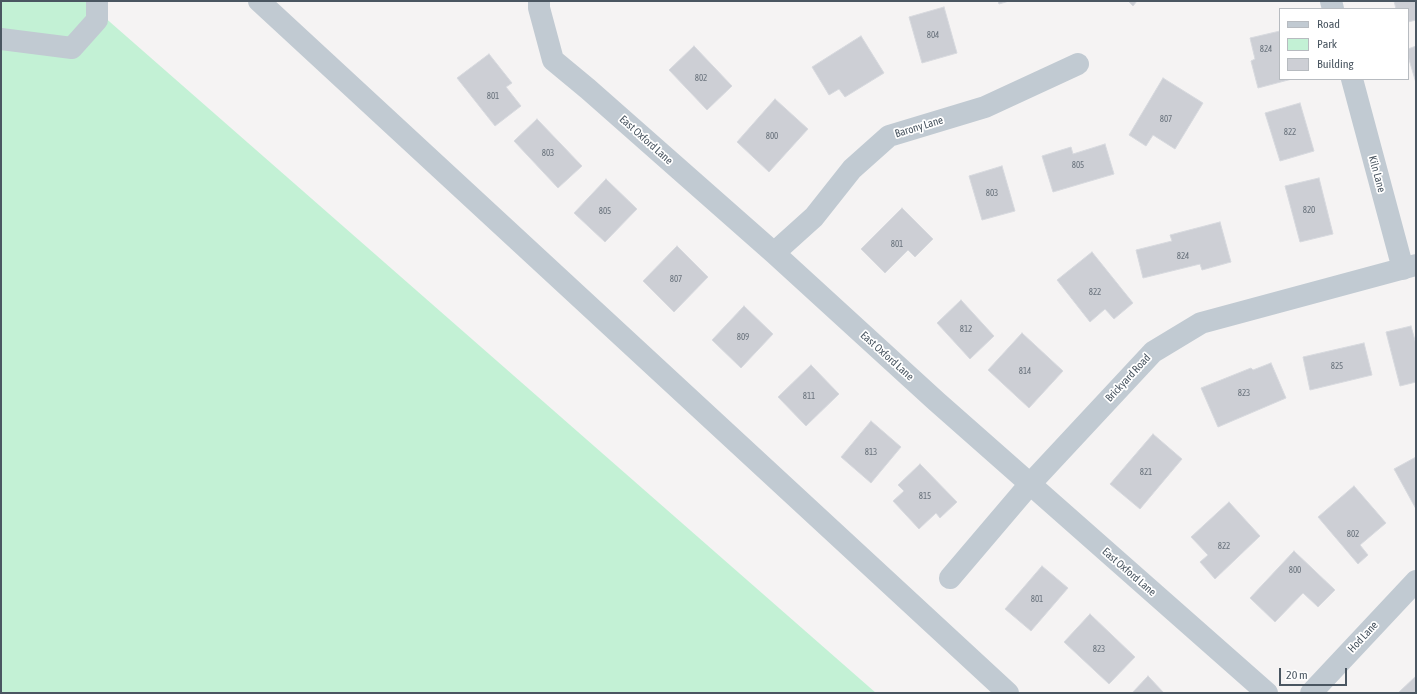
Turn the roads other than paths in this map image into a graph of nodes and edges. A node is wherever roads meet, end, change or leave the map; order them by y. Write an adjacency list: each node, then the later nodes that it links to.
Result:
1 (97, 1): 4 (street)
2 (259, 1): 12 (street)
3 (539, 1): 7 (street, East Oxford Lane)
4 (1, 39)
5 (1078, 64): 7 (street, Barony Lane)
6 (1352, 80): 8 (street, Kiln Lane)
7 (774, 253): 9 (street, East Oxford Lane)
8 (1409, 267): 9 (street, Brickyard Road)
9 (1030, 484): 10 (street, Brickyard Road); 13 (street, East Oxford Lane)
10 (950, 578)
11 (1416, 581): 14 (street, Hod Lane)
12 (1008, 693)
13 (1267, 693)
14 (1311, 693)

